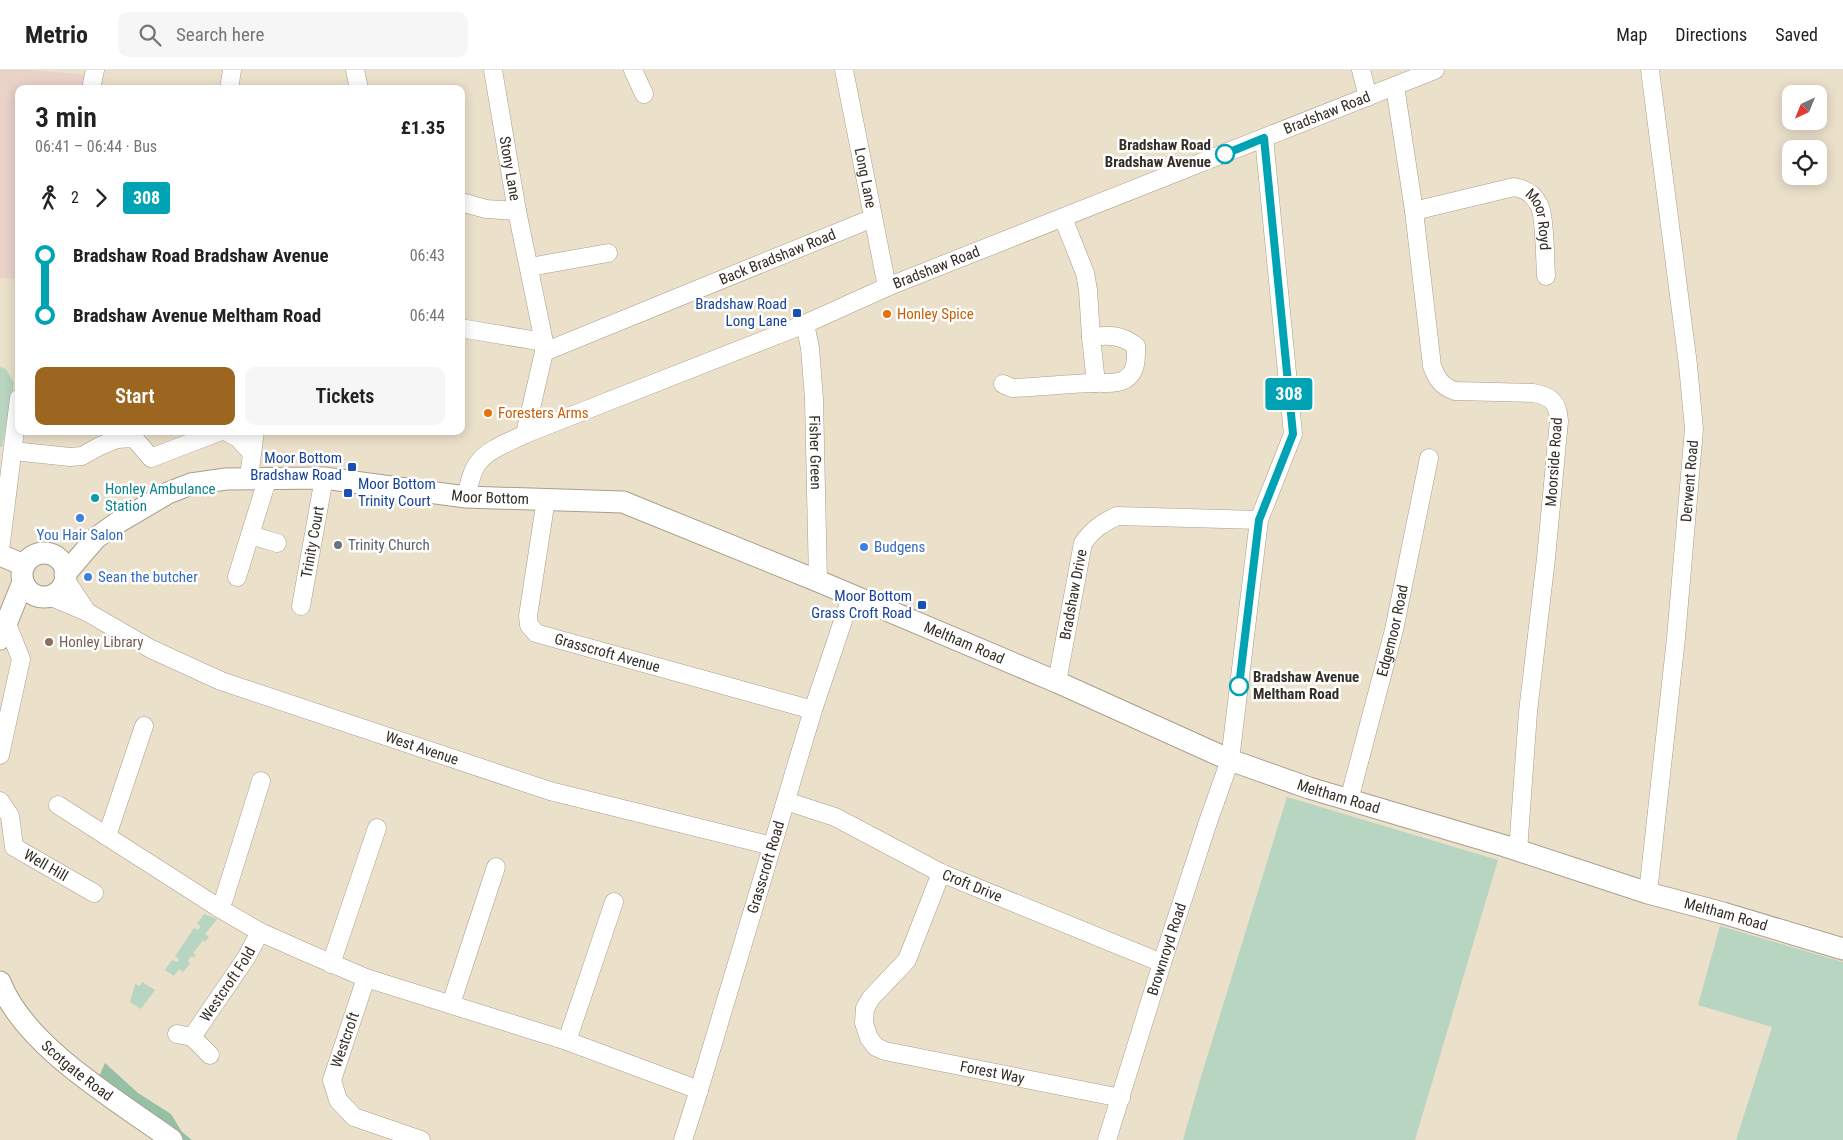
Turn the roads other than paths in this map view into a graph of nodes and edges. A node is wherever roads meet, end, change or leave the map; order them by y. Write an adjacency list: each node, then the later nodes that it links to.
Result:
1 (95, 70): 10 (street)
2 (232, 70): 11 (street)
3 (355, 70): 12 (street)
4 (493, 70): 18 (street, Stony Lane)
5 (633, 70): 14 (street)
6 (844, 70): 20 (street, Long Lane)
7 (1361, 70): 15 (street)
8 (1650, 70): 77 (street, Derwent Road)
9 (1432, 71): 13 (street, Bradshaw Road)
10 (92, 85)
11 (230, 85)
12 (358, 85)
13 (1395, 86): 15 (street, Bradshaw Road); 19 (street, Moorside Road)
14 (644, 94)
15 (1368, 97): 16 (street, Bradshaw Road)
16 (1264, 138): 21 (street, Bradshaw Road); 44 (street, Brownroyd Road)
17 (465, 203): 18 (street)
18 (517, 211): 23 (street, Stony Lane)
19 (1414, 211): 24 (street, Moor Royd); 73 (street, Moorside Road)
20 (874, 218): 25 (street, Long Lane); 29 (street, Back Bradshaw Road)
21 (1063, 218): 25 (street, Bradshaw Road); 28 (street)
22 (608, 253): 23 (street)
23 (530, 267): 29 (street, Stony Lane)
24 (1546, 276)
25 (887, 286): 26 (street, Bradshaw Road)
26 (805, 324): 33 (street, Bradshaw Road); 54 (street, Fisher Green)
27 (466, 330): 29 (street)
28 (1090, 337): 30 (street); 30 (street)
29 (544, 347): 33 (street, Stony Lane)
30 (1096, 383): 31 (street)
31 (1003, 384)
32 (15, 433): 37 (street)
33 (526, 434): 42 (street, Bradshaw Road)
34 (211, 435): 37 (street)
35 (232, 435): 38 (street)
36 (254, 435): 38 (street)
37 (13, 451): 48 (street)
38 (252, 453): 40 (street)
39 (1429, 458): 66 (street, Edgemoor Road)
40 (259, 477): 41 (street, Moor Bottom); 45 (street); 46 (street, Moor Bottom)
41 (324, 478): 42 (street, Moor Bottom); 57 (street, Trinity Court)
42 (466, 497): 43 (street, Moor Bottom)
43 (546, 499): 54 (street, Moor Bottom); 61 (street, Grasscroft Avenue)
44 (1259, 520): 60 (street, Bradshaw Drive); 64 (street, Brownroyd Road)
45 (250, 535): 47 (street); 53 (street)
46 (96, 538): 49 (street, Moor Bottom); 52 (street, Moor Bottom)
47 (277, 543)
48 (0, 551)
49 (45, 553): 51 (street); 52 (street)
50 (0, 555): 51 (street)
51 (24, 574): 55 (street); 59 (street)
52 (65, 576): 55 (street); 58 (street, West Avenue)
53 (237, 577)
54 (818, 581): 56 (street, Moor Bottom)
55 (47, 596): 58 (street, West Avenue); 59 (street)
56 (851, 596): 60 (street, Meltham Road); 61 (street, Grasscroft Road)
57 (302, 606)
58 (87, 612): 72 (street, West Avenue)
59 (3, 631): 63 (street)
60 (1057, 682): 64 (street, Meltham Road)
61 (813, 710): 68 (street, Grasscroft Road)
62 (144, 726): 71 (street)
63 (0, 755)
64 (1230, 760): 66 (street, Meltham Road); 82 (street, Brownroyd Road)
65 (260, 781): 79 (street)
66 (1349, 800): 73 (street, Meltham Road)
67 (0, 801): 76 (street, Well Hill)
68 (786, 801): 72 (street, Grasscroft Road); 75 (street, Croft Drive)
69 (58, 805): 71 (street)
70 (377, 828): 83 (street)
71 (107, 836): 79 (street)
72 (772, 846): 89 (street, Grasscroft Road)
73 (1518, 851): 77 (street, Meltham Road)
74 (496, 866): 86 (street)
75 (941, 873): 82 (street, Croft Drive); 90 (street, Forest Way)
76 (94, 893)
77 (1648, 893): 81 (street, Meltham Road)
78 (614, 902): 87 (street)
79 (219, 908): 80 (street)
80 (260, 932): 83 (street); 88 (street, Westcroft Fold)
81 (1843, 948)
82 (1162, 963): 90 (street, Brownroyd Road)
83 (331, 964): 84 (street)
84 (366, 978): 86 (street); 92 (street, Westcroft)
85 (0, 982): 91 (street, Scotgate Road)
86 (450, 1004): 87 (street)
87 (567, 1041): 89 (street)
88 (210, 1055)
89 (699, 1090): 93 (street, Grasscroft Road)
90 (1121, 1098): 94 (street, Brownroyd Road)
91 (172, 1140)
92 (420, 1140)
93 (682, 1140)
94 (1108, 1140)

